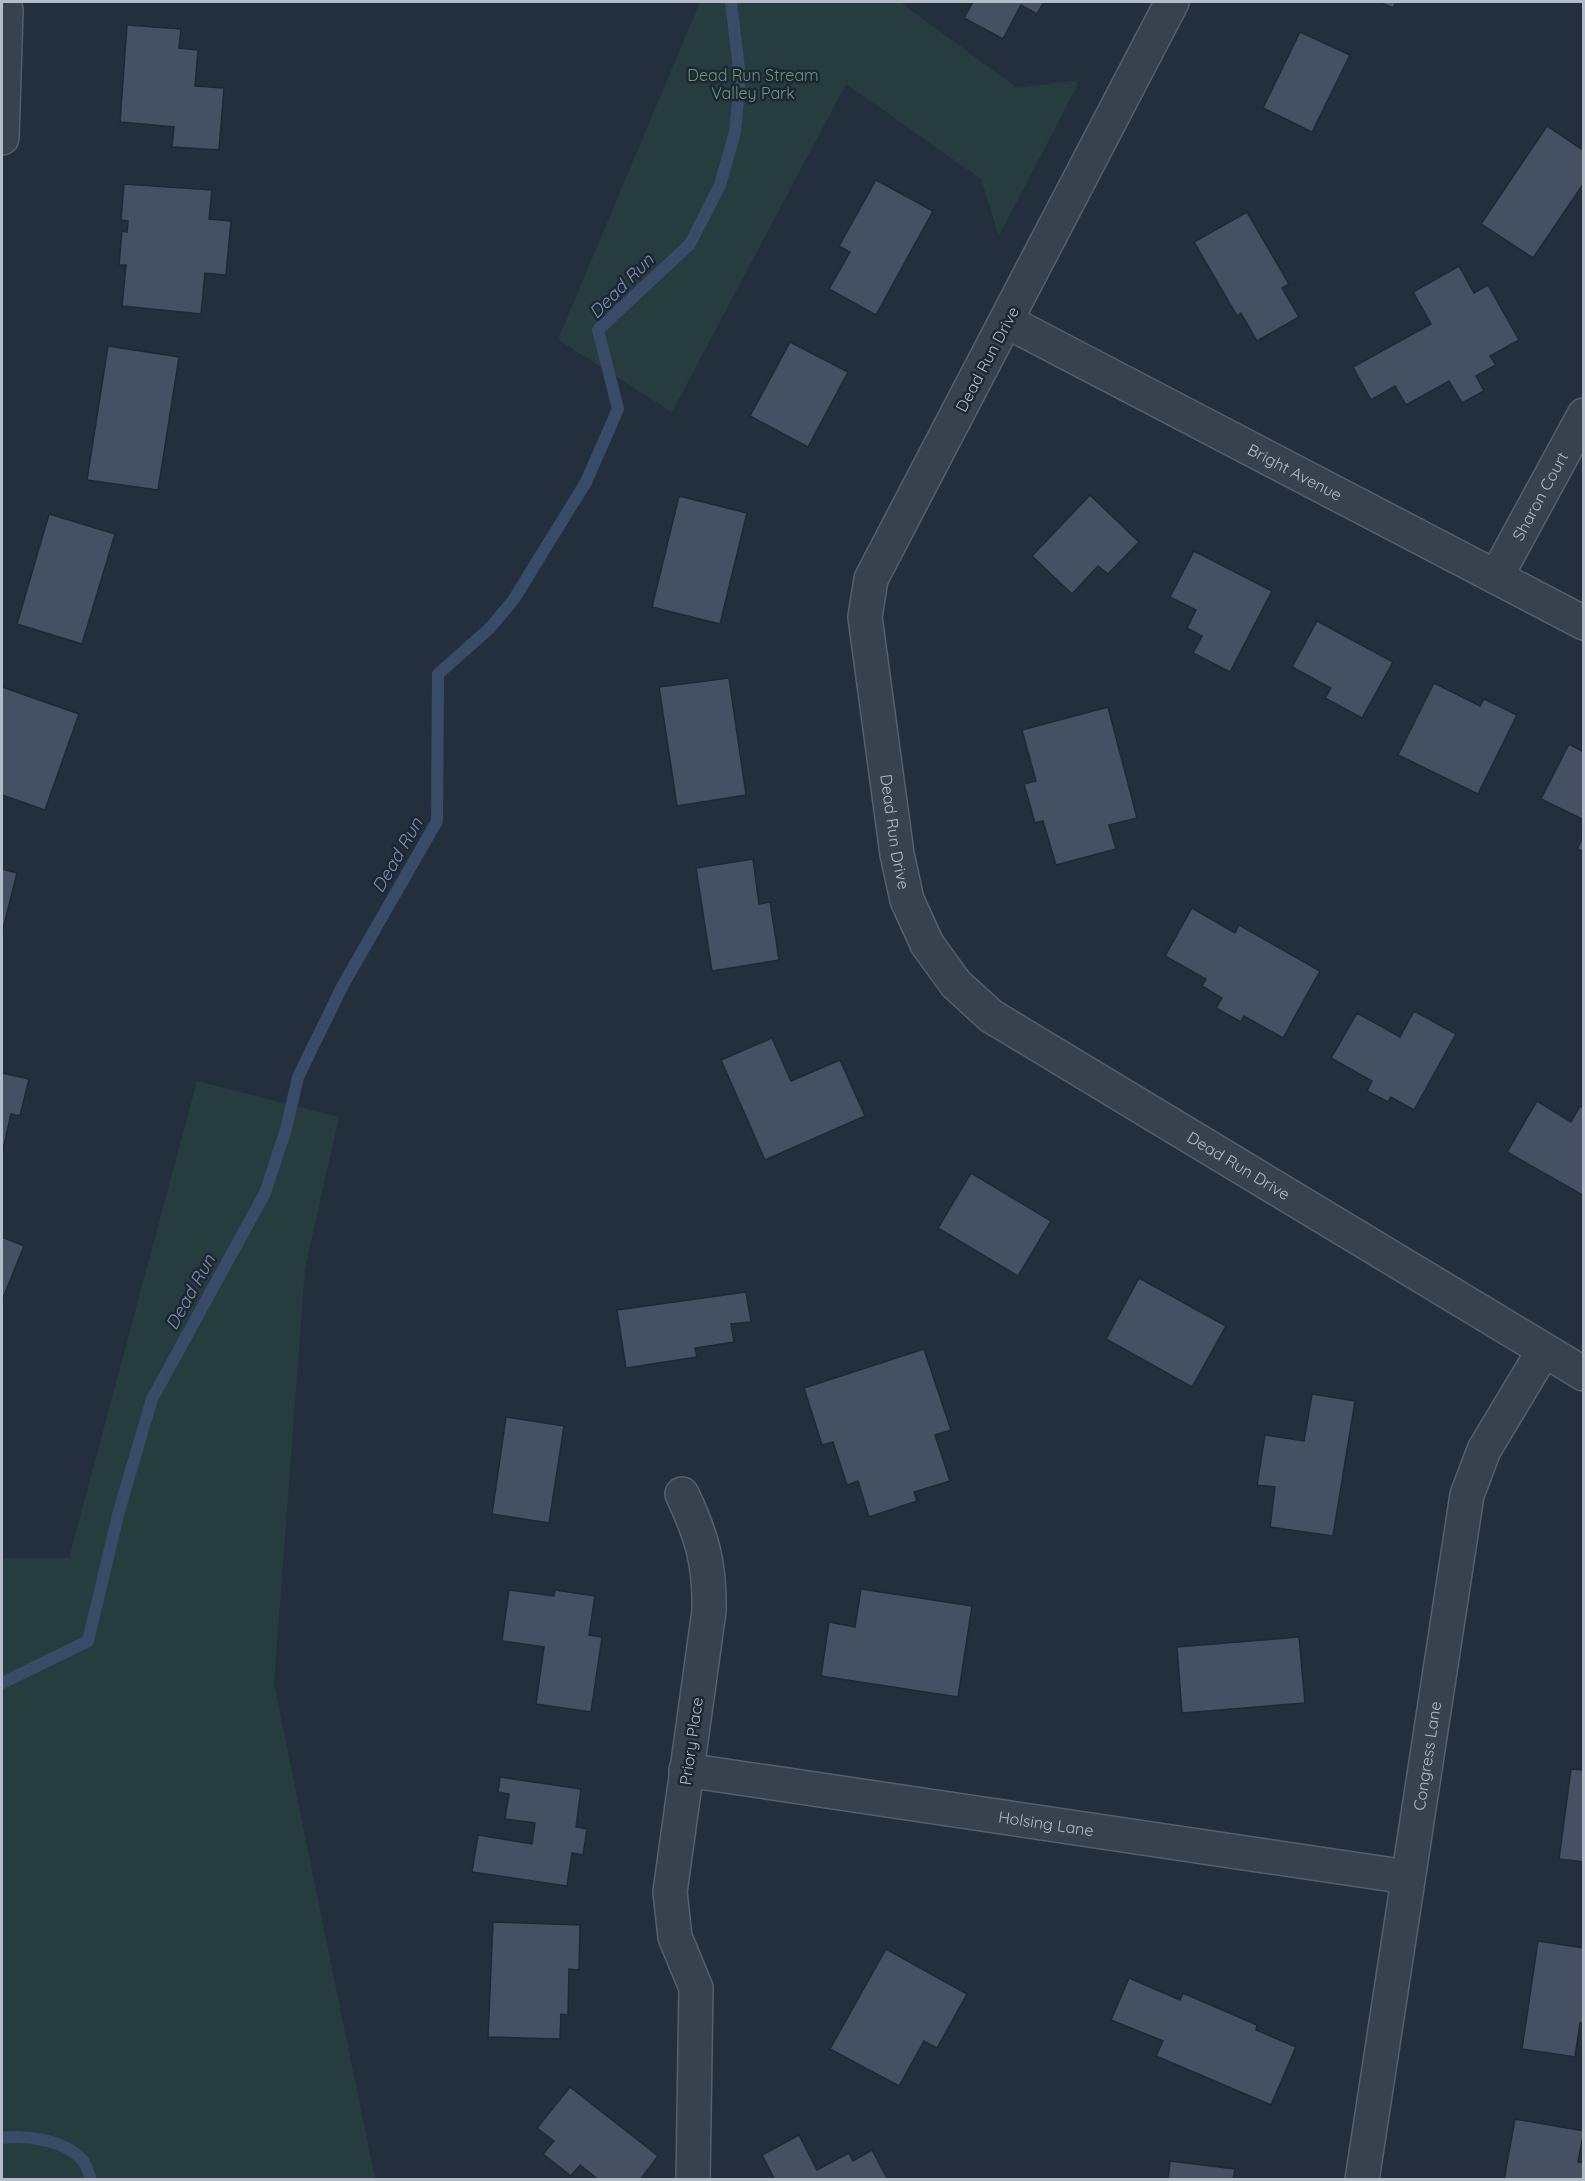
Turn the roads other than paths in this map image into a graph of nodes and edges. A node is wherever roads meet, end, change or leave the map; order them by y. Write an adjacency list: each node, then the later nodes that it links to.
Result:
1 (3, 2): 3 (street)
2 (1173, 2): 4 (street, Dead Run Drive)
3 (2, 138)
4 (1006, 321): 6 (street, Bright Avenue); 8 (street, Dead Run Drive)
5 (1584, 415): 6 (street, Sharon Court)
6 (1496, 577): 7 (street, Bright Avenue)
7 (1584, 623)
8 (1544, 1350): 9 (street, Dead Run Drive); 12 (street, Congress Lane)
9 (1584, 1374)
10 (682, 1494): 11 (street, Priory Place)
11 (686, 1770): 12 (street, Holsing Lane); 13 (street, Priory Place)
12 (1407, 1877): 14 (street, Congress Lane)
13 (693, 2180)
14 (1362, 2180)

